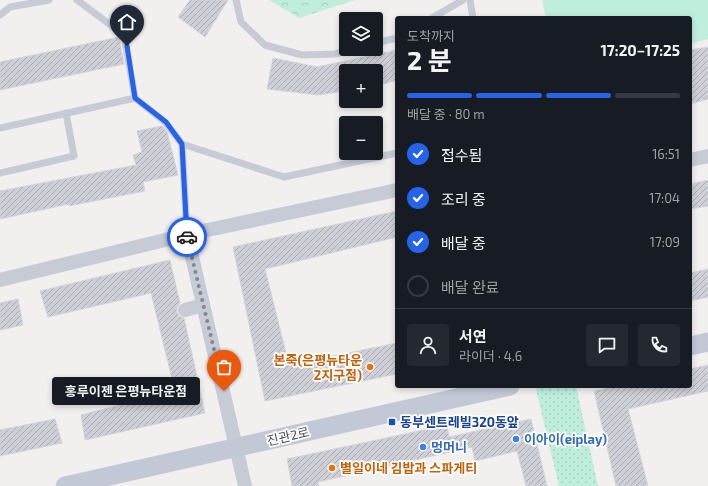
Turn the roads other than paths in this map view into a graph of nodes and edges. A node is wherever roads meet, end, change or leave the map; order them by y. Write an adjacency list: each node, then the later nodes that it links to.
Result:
1 (49, 0): 6 (lane)
2 (77, 0): 12 (lane)
3 (236, 0): 11 (lane)
4 (462, 0): 7 (lane)
5 (470, 0): 8 (lane)
6 (0, 15)
7 (435, 16)
8 (472, 16)
9 (395, 39): 10 (lane)
10 (383, 42)
11 (339, 53)
12 (135, 98): 13 (lane); 15 (lane)
13 (66, 113): 14 (lane); 19 (lane)
14 (0, 128)
15 (182, 144): 16 (lane); 21 (lane)
16 (395, 153)
17 (708, 156): 18 (street)
18 (692, 160)
19 (0, 173)
20 (395, 190): 21 (street)
21 (187, 235): 22 (street); 23 (street)
22 (0, 280)
23 (203, 305): 24 (street); 28 (street)
24 (185, 310)
25 (708, 342): 26 (street)
26 (692, 346)
27 (501, 388): 28 (street, 진관2로)
28 (237, 448): 29 (street, 진관2로); 30 (street)
29 (65, 486)
30 (245, 486)

